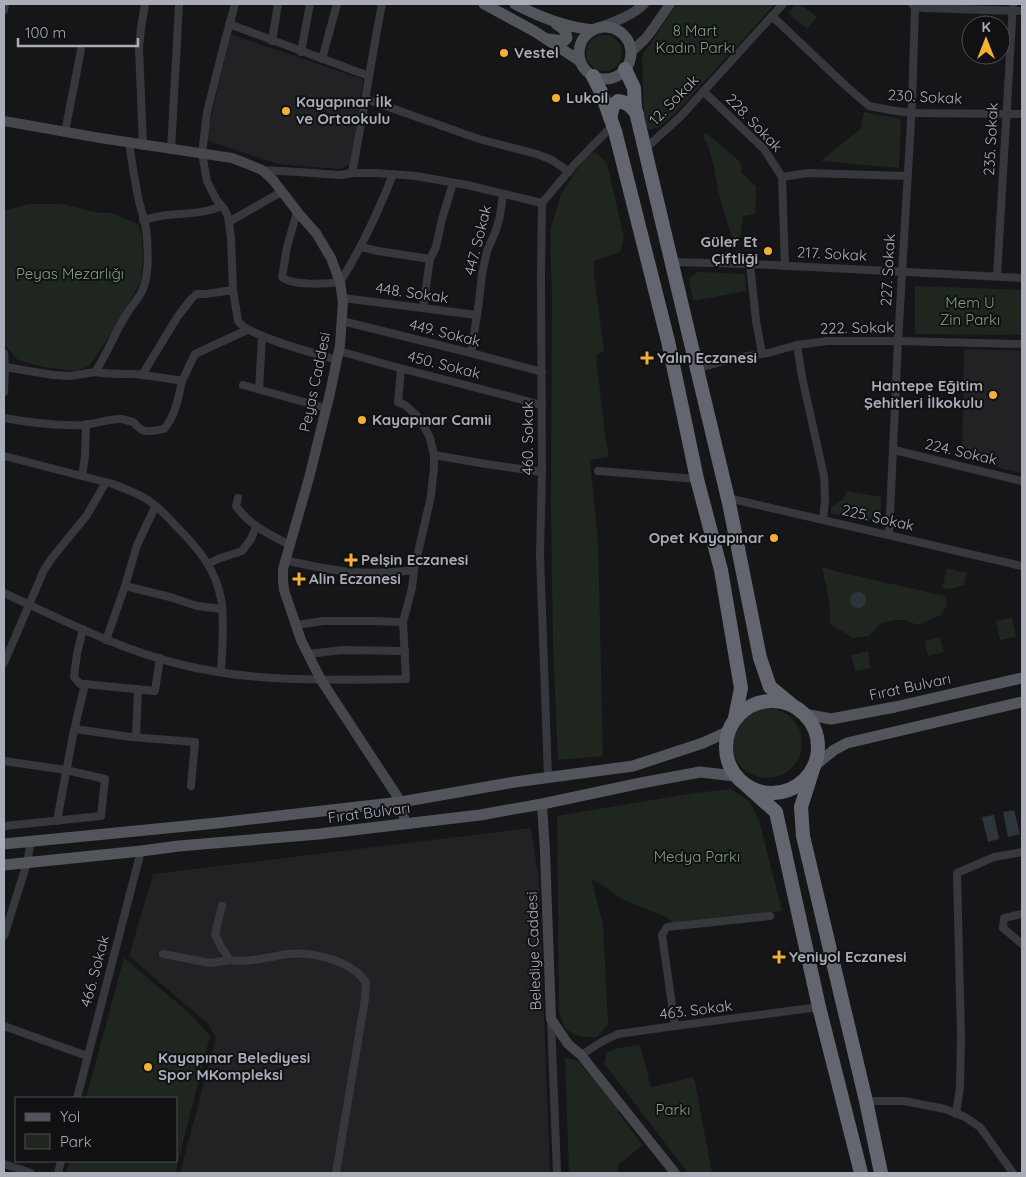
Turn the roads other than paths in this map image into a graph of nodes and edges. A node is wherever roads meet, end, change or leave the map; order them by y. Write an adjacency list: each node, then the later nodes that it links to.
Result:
1 (6, 4): 16 (street)
2 (145, 4): 42 (street)
3 (179, 4): 44 (street)
4 (235, 4): 20 (street)
5 (278, 4): 23 (street)
6 (310, 4): 25 (street)
7 (337, 4): 27 (street)
8 (382, 4): 30 (street)
9 (484, 4): 22 (main road)
10 (514, 4): 19 (main road)
11 (644, 4): 21 (street)
12 (670, 4): 26 (street)
13 (783, 4): 18 (street, 12. Sokak)
14 (914, 5): 15 (street); 34 (street, 227. Sokak)
15 (1013, 8): 17 (street); 35 (street, 235. Sokak)
16 (4, 10)
17 (1022, 11)
18 (772, 16): 32 (street, 12. Sokak); 34 (street, 230. Sokak)
19 (552, 20): 21 (main road); 22 (main road)
20 (229, 24): 23 (street); 45 (street)
21 (596, 29): 26 (main road); 28 (main road)
22 (544, 38): 28 (main road)
23 (272, 41): 25 (street)
24 (81, 50): 40 (street)
25 (301, 52): 27 (street)
26 (631, 52): 29 (main road)
27 (322, 59): 30 (street)
28 (580, 62): 31 (main road)
29 (625, 69): 31 (main road); 36 (highway)
30 (369, 76): 33 (street)
31 (593, 76): 39 (highway)
32 (703, 91): 43 (street, 12. Sokak); 51 (street, 228. Sokak)
33 (366, 98): 47 (street); 48 (street)
34 (911, 113): 35 (street, 230. Sokak); 50 (street, 227. Sokak)
35 (1006, 113): 37 (street, 230. Sokak); 66 (street, 235. Sokak)
36 (637, 114): 39 (highway); 43 (highway)
37 (1022, 114)
38 (4, 121): 40 (street, Peyas Caddesi)
39 (611, 122): 47 (street); 103 (highway)
40 (66, 132): 41 (street, Peyas Caddesi)
41 (129, 143): 42 (street, Peyas Caddesi); 58 (street)
42 (143, 146): 44 (street, Peyas Caddesi)
43 (645, 149): 62 (highway)
44 (171, 150): 45 (street, Peyas Caddesi)
45 (202, 154): 46 (street, Peyas Caddesi); 56 (street)
46 (262, 170): 48 (street); 53 (street, Peyas Caddesi)
47 (568, 172): 55 (street)
48 (352, 173): 49 (street)
49 (393, 174): 52 (street); 60 (street)
50 (908, 176): 51 (street); 65 (street, 227. Sokak)
51 (782, 177): 64 (street)
52 (453, 183): 54 (street); 61 (street)
53 (282, 192): 57 (street, Peyas Caddesi); 59 (street)
54 (503, 194): 55 (street); 72 (street, 447. Sokak)
55 (542, 203): 87 (street, 460. Sokak)
56 (222, 206): 58 (street); 59 (street)
57 (297, 212): 68 (street, Peyas Caddesi); 68 (street)
58 (143, 220): 86 (street)
59 (229, 222): 69 (street)
60 (361, 247): 61 (street); 68 (street)
61 (430, 259): 71 (street)
62 (671, 262): 63 (street, 217. Sokak); 85 (highway)
63 (750, 264): 64 (street, 217. Sokak); 81 (street)
64 (785, 266): 65 (street, 217. Sokak)
65 (902, 271): 66 (street, 217. Sokak); 76 (street, 227. Sokak)
66 (997, 276): 67 (street, 217. Sokak)
67 (1022, 278)
68 (340, 282): 70 (street, Peyas Caddesi)
69 (233, 290): 74 (street); 88 (street)
70 (343, 298): 71 (street, 448. Sokak); 73 (street, Peyas Caddesi)
71 (423, 308): 72 (street, 448. Sokak)
72 (476, 315): 79 (street, 447. Sokak)
73 (342, 321): 79 (street, 449. Sokak); 82 (street, Peyas Caddesi)
74 (248, 330): 75 (street, 450. Sokak); 89 (street)
75 (262, 336): 82 (street, 450. Sokak); 91 (street)
76 (898, 340): 77 (street, 222. Sokak); 78 (street, 222. Sokak); 97 (street, 227. Sokak)
77 (1022, 344)
78 (796, 345): 81 (street, 222. Sokak); 109 (street)
79 (471, 352): 87 (street, 449. Sokak)
80 (4, 353): 83 (street)
81 (762, 354): 85 (street, 222. Sokak)
82 (338, 356): 84 (street, 450. Sokak); 94 (street, Peyas Caddesi)
83 (6, 367): 86 (street); 92 (street)
84 (401, 368): 93 (street, 450. Sokak); 98 (street)
85 (696, 369): 107 (highway)
86 (95, 372): 88 (street)
87 (542, 372): 93 (street, 460. Sokak)
88 (142, 375): 89 (street)
89 (182, 381): 96 (street)
90 (243, 385): 91 (street)
91 (259, 389): 94 (street)
92 (4, 392)
93 (542, 405): 101 (street, 460. Sokak)
94 (326, 408): 112 (street, Peyas Caddesi)
95 (4, 418): 96 (street)
96 (86, 424): 102 (street)
97 (894, 450): 104 (street, 224. Sokak); 111 (street, 227. Sokak)
98 (434, 455): 101 (street); 116 (street)
99 (4, 456): 102 (street)
100 (598, 471): 103 (street)
101 (542, 472): 145 (street, 460. Sokak)
102 (82, 476): 105 (street)
103 (698, 479): 137 (highway)
104 (1022, 481)
105 (106, 482): 108 (street); 119 (street)
106 (238, 498): 110 (street)
107 (728, 498): 109 (street, 225. Sokak); 135 (highway)
108 (156, 507): 114 (street); 117 (street)
109 (823, 519): 111 (street, 225. Sokak)
110 (256, 526): 112 (street); 114 (street)
111 (889, 535): 115 (street, 225. Sokak)
112 (290, 545): 113 (street, Peyas Caddesi)
113 (286, 560): 116 (street); 122 (street, Peyas Caddesi)
114 (208, 564): 120 (street)
115 (1022, 566)
116 (414, 570): 121 (street)
117 (125, 586): 120 (street); 124 (street)
118 (4, 593): 119 (street)
119 (30, 605): 123 (street); 128 (street)
120 (222, 609): 129 (street)
121 (403, 622): 122 (street); 125 (street)
122 (296, 625): 126 (street, Peyas Caddesi)
123 (83, 629): 124 (street); 132 (street)
124 (106, 640): 127 (street)
125 (405, 651): 126 (street); 131 (street)
126 (308, 654): 131 (street, Peyas Caddesi)
127 (160, 658): 129 (street); 133 (street)
128 (4, 663)
129 (221, 672): 131 (street)
130 (1022, 678): 136 (main road, Fırat Bulvarı)
131 (320, 680): 148 (street, Peyas Caddesi)
132 (85, 684): 133 (street); 138 (street)
133 (138, 689): 140 (street)
134 (1022, 702): 142 (main road)
135 (792, 705): 136 (highway); 137 (highway)
136 (804, 714): 142 (highway)
137 (735, 718): 139 (highway)
138 (75, 729): 140 (street); 143 (street)
139 (727, 732): 144 (highway); 145 (main road, Fırat Bulvarı)
140 (136, 737): 146 (street)
141 (4, 761): 143 (street)
142 (814, 766): 147 (highway); 173 (highway)
143 (66, 770): 150 (street); 150 (street)
144 (735, 776): 147 (highway); 149 (main road, Fırat Bulvarı)
145 (548, 777): 148 (main road, Fırat Bulvarı)
146 (191, 786)
147 (747, 786): 166 (highway)
148 (401, 802): 151 (street, Peyas Caddesi); 153 (main road, Fırat Bulvarı)
149 (542, 804): 151 (main road, Fırat Bulvarı); 167 (street, Belediye Caddesi)
150 (57, 820): 152 (street)
151 (405, 824): 155 (main road, Fırat Bulvarı)
152 (4, 826)
153 (31, 842): 154 (main road, Fırat Bulvarı); 157 (street)
154 (4, 844)
155 (141, 851): 157 (main road, Fırat Bulvarı); 171 (street, 466. Sokak)
156 (1022, 852): 174 (street)
157 (27, 863): 158 (main road, Fırat Bulvarı); 162 (street)
158 (4, 865)
159 (222, 906): 165 (street)
160 (1022, 914): 163 (street)
161 (770, 916): 169 (street)
162 (4, 936)
163 (1022, 944)
164 (163, 954): 165 (street)
165 (230, 960): 177 (street)
166 (819, 1007): 169 (street, 463. Sokak); 180 (highway)
167 (551, 1019): 170 (street, Belediye Caddesi); 178 (street)
168 (4, 1026): 171 (street)
169 (675, 1026): 170 (street, 463. Sokak)
170 (581, 1055): 179 (street, Belediye Caddesi)
171 (87, 1056): 172 (street, 466. Sokak)
172 (76, 1097)
173 (866, 1101): 174 (street); 181 (highway)
174 (956, 1114): 182 (street)
175 (4, 1164): 176 (street)
176 (31, 1173)
177 (336, 1173)
178 (557, 1173)
179 (676, 1173)
180 (862, 1173)
181 (881, 1173)
182 (1013, 1173)

